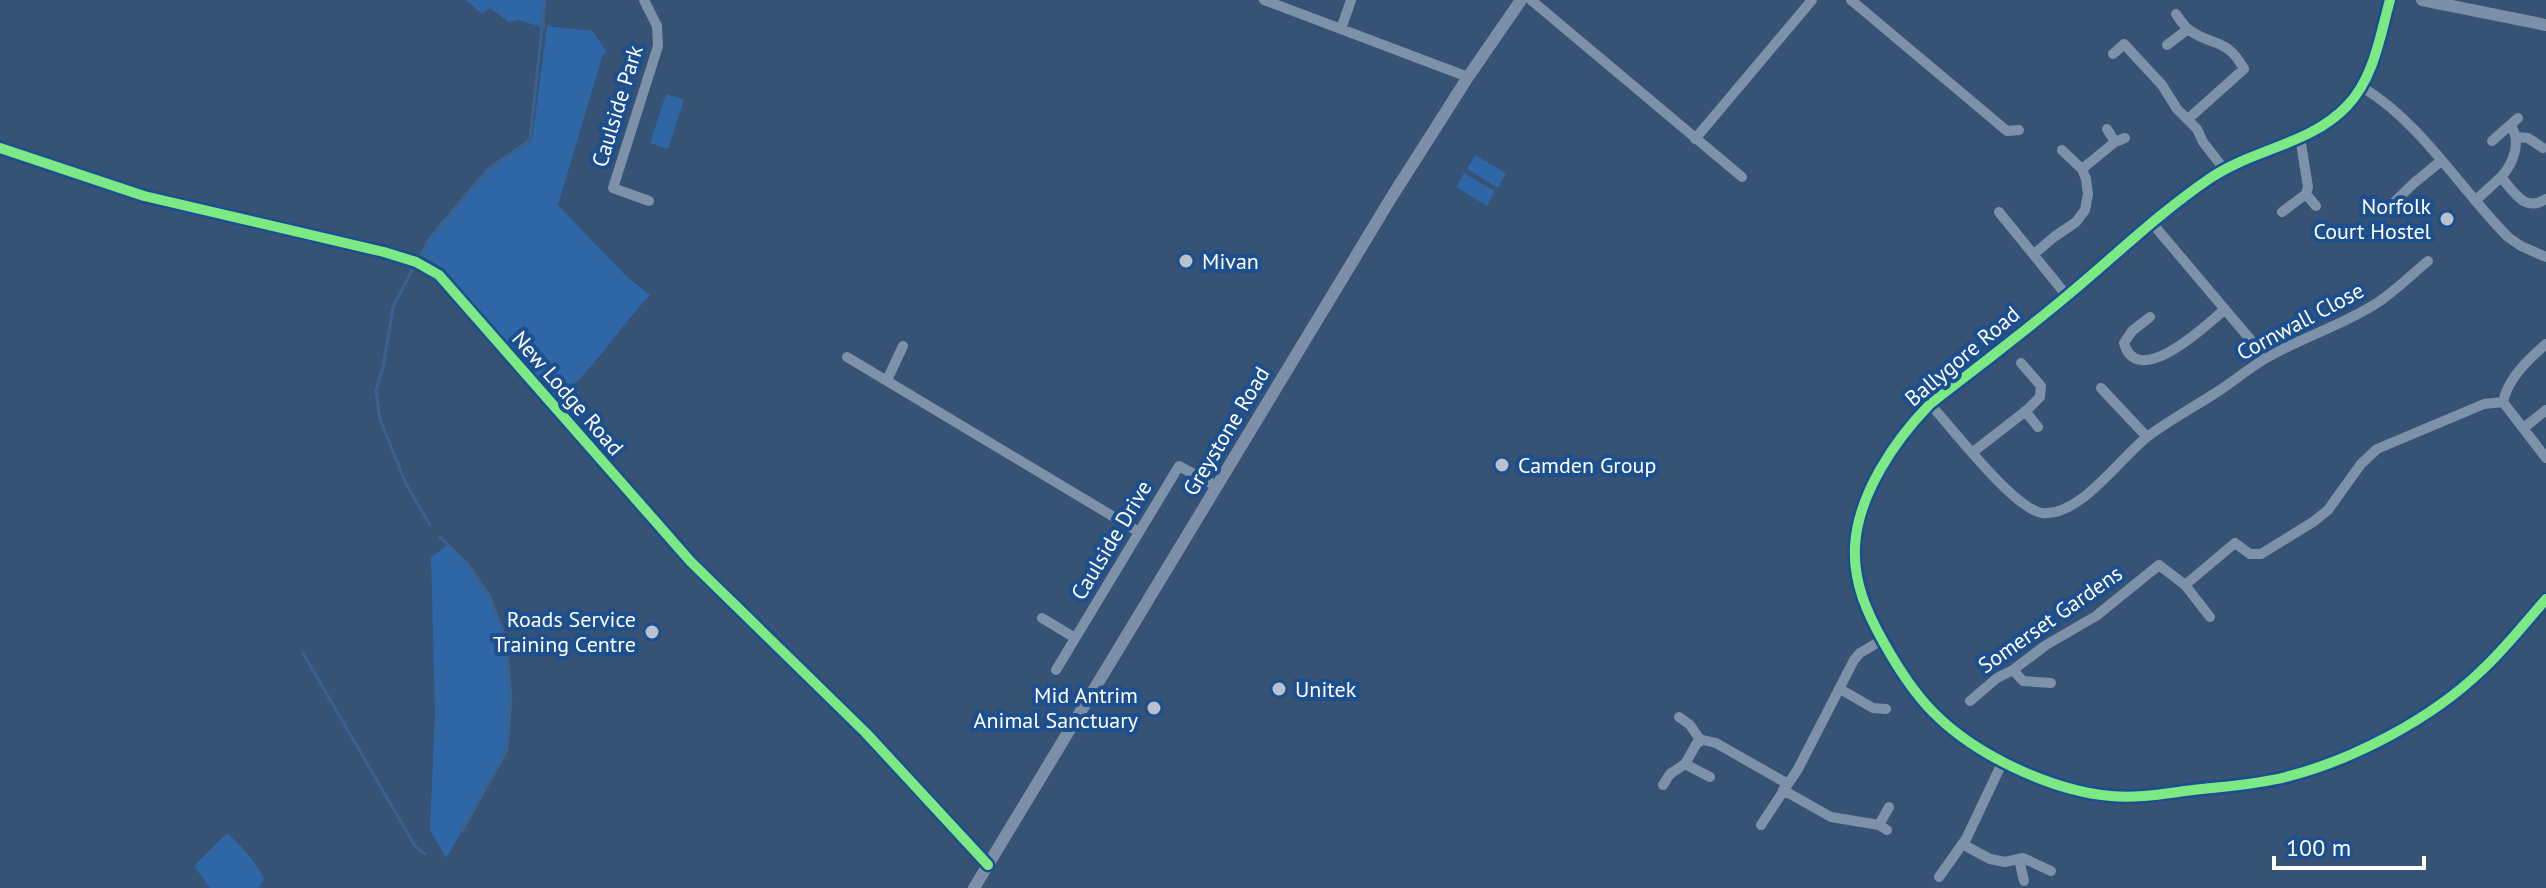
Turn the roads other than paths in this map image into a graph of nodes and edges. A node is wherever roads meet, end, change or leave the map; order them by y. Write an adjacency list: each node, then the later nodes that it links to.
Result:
1 (644, 0): 36 (street, Caulside Park)
2 (1264, 0): 12 (street)
3 (1351, 0): 12 (street)
4 (1521, 0): 16 (main road, Greystone Road)
5 (1531, 0): 23 (street)
6 (1812, 0): 23 (street)
7 (1851, 0): 20 (street)
8 (2390, 0): 17 (street, Ballygore Road)
9 (2422, 0): 11 (main road)
10 (2176, 14): 13 (street)
11 (2546, 25)
12 (1341, 29): 16 (street)
13 (2188, 29): 14 (street); 18 (street)
14 (2167, 45)
15 (2113, 54): 18 (street)
16 (1468, 77): 64 (main road, Greystone Road)
17 (2362, 87): 21 (street, Ballygore Road); 28 (street)
18 (2188, 119): 30 (street)
19 (2107, 129): 29 (street)
20 (2019, 130)
21 (2300, 137): 30 (street, Ballygore Road); 33 (street)
22 (2517, 137): 24 (street); 26 (street); 32 (street)
23 (1695, 139): 31 (street)
24 (2492, 141)
25 (0, 148): 89 (street, New Lodge Road)
26 (2543, 148)
27 (2062, 150): 29 (street)
28 (2441, 161): 35 (street); 39 (street)
29 (2082, 169): 42 (street)
30 (2224, 169): 40 (street, Ballygore Road)
31 (1742, 177)
32 (2501, 177): 34 (street); 35 (street)
33 (2306, 194): 37 (street); 38 (street)
34 (2546, 199)
35 (2476, 200): 43 (street)
36 (649, 201)
37 (2316, 206)
38 (2282, 212)
39 (2384, 212)
40 (2152, 223): 45 (street, Ballygore Road); 46 (street)
41 (1993, 228): 42 (street)
42 (2034, 254): 45 (street)
43 (2546, 257)
44 (2428, 261): 51 (street, Cornwall Close)
45 (2067, 296): 56 (street, Ballygore Road)
46 (2225, 309): 47 (street); 51 (street)
47 (2150, 317)
48 (2546, 344): 55 (street)
49 (903, 346): 53 (street)
50 (847, 357): 53 (street)
51 (2266, 358): 61 (street, Cornwall Close)
52 (2021, 363): 58 (street)
53 (887, 380): 65 (street)
54 (2101, 388): 61 (street)
55 (2503, 402): 60 (street); 66 (street)
56 (1930, 404): 62 (street, Cornwall Close); 71 (street, Ballygore Road)
57 (2546, 410): 60 (street)
58 (2025, 411): 59 (street); 62 (street)
59 (2038, 427)
60 (2525, 427): 63 (street)
61 (2147, 437): 62 (street, Cornwall Close)
62 (1973, 452)
63 (2546, 458)
64 (1216, 486): 65 (street, Caulside Drive); 89 (main road, Greystone Road)
65 (1139, 532): 70 (street, Caulside Drive)
66 (2185, 585): 68 (street); 73 (street, Somerset Gardens)
67 (2546, 599): 80 (street, Ballygore Road)
68 (2210, 617)
69 (1042, 618): 70 (street)
70 (1075, 638): 72 (street, Caulside Drive)
71 (1882, 640): 75 (street); 80 (street, Ballygore Road)
72 (1056, 670)
73 (2013, 670): 74 (street); 76 (street, Somerset Gardens)
74 (2051, 683)
75 (1840, 689): 77 (street); 84 (street)
76 (1970, 701)
77 (1886, 709)
78 (1679, 717): 79 (street)
79 (1701, 741): 81 (street); 84 (street)
80 (2003, 761): 87 (street)
81 (1685, 764): 82 (street); 83 (street)
82 (1710, 777)
83 (1663, 785)
84 (1785, 787): 85 (street); 86 (street)
85 (1889, 807)
86 (1761, 825)
87 (1962, 844): 88 (street); 91 (street)
88 (2019, 859): 90 (street); 92 (street)
89 (988, 865): 93 (main road, Greystone Road)
90 (2051, 871)
91 (1939, 877)
92 (2024, 881)
93 (974, 888)

